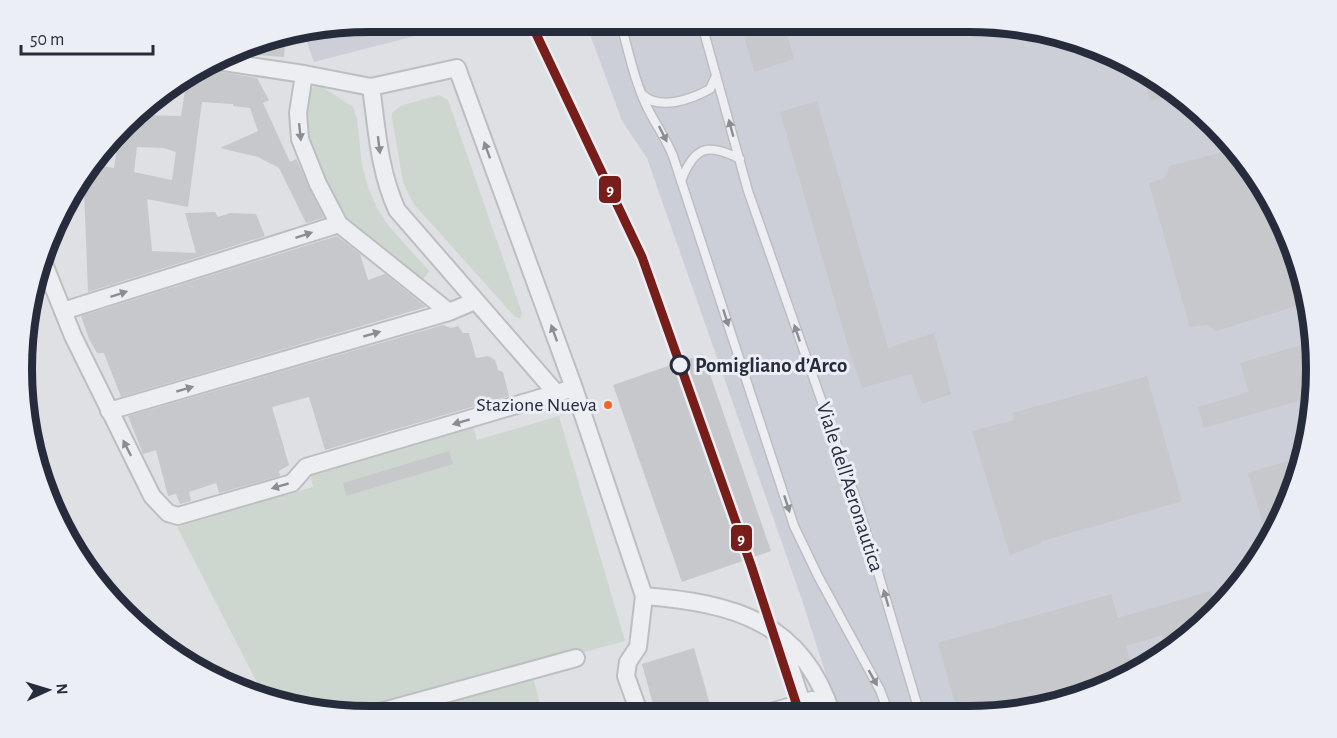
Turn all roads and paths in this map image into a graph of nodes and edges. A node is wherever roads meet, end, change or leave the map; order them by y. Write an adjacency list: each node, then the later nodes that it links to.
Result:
1 (623, 31): 7 (lane)
2 (704, 31): 5 (lane, Viale dell’Aeronautica)
3 (228, 63): 4 (street)
4 (297, 73): 6 (street); 10 (street, one-way to 10)
5 (717, 75): 7 (lane); 8 (lane, Viale dell’Aeronautica, one-way to 5)
6 (371, 87): 12 (street, one-way to 12); 15 (street, one-way to 6)
7 (641, 93): 9 (lane, one-way to 9)
8 (740, 159): 9 (lane); 28 (lane, Viale dell’Aeronautica, one-way to 8)
9 (681, 181): 27 (lane, one-way to 27)
10 (339, 224): 13 (street, one-way to 10); 14 (street)
11 (46, 270): 13 (street)
12 (476, 301): 14 (street); 16 (street)
13 (63, 311): 17 (street)
14 (449, 312): 17 (street, one-way to 14)
15 (574, 388): 16 (street); 18 (street)
16 (557, 394): 17 (street, one-way to 17)
17 (109, 411)
18 (644, 596): 19 (street); 23 (street)
19 (775, 631): 21 (street); 24 (street)
20 (576, 658): 22 (street)
21 (826, 697): 25 (street); 26 (street)
22 (401, 706)
23 (637, 706)
24 (803, 706)
25 (808, 706)
26 (829, 706)
27 (886, 706)
28 (918, 706)

